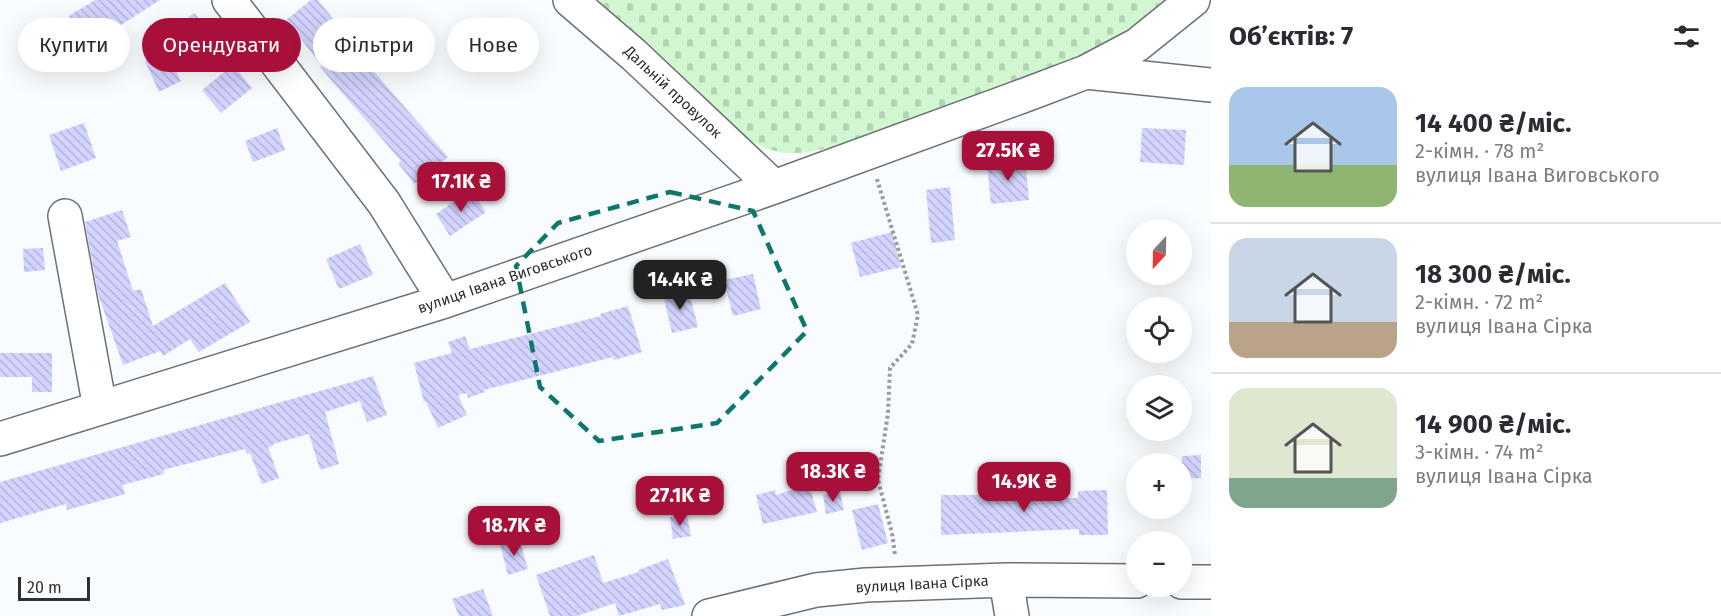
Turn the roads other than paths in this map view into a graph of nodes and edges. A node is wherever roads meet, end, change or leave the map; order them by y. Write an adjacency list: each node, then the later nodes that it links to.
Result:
1 (229, 0): 8 (street)
2 (570, 0): 6 (street, Дальній провулок)
3 (1192, 0): 4 (street, вулиця Івана Виговського)
4 (1086, 72): 5 (street); 6 (street, вулиця Івана Виговського)
5 (1211, 85)
6 (774, 187): 8 (street, вулиця Івана Виговського)
7 (65, 216): 9 (street)
8 (445, 301): 9 (street, вулиця Івана Виговського)
9 (100, 408): 10 (street, вулиця Івана Виговського)
10 (0, 439)
11 (1006, 580): 12 (street, вулиця Івана Сірка); 15 (street, вулиця Івана Сірка); 16 (street)
12 (1126, 581)
13 (1192, 582): 14 (street)
14 (1211, 582)
15 (709, 616)
16 (1012, 616)

